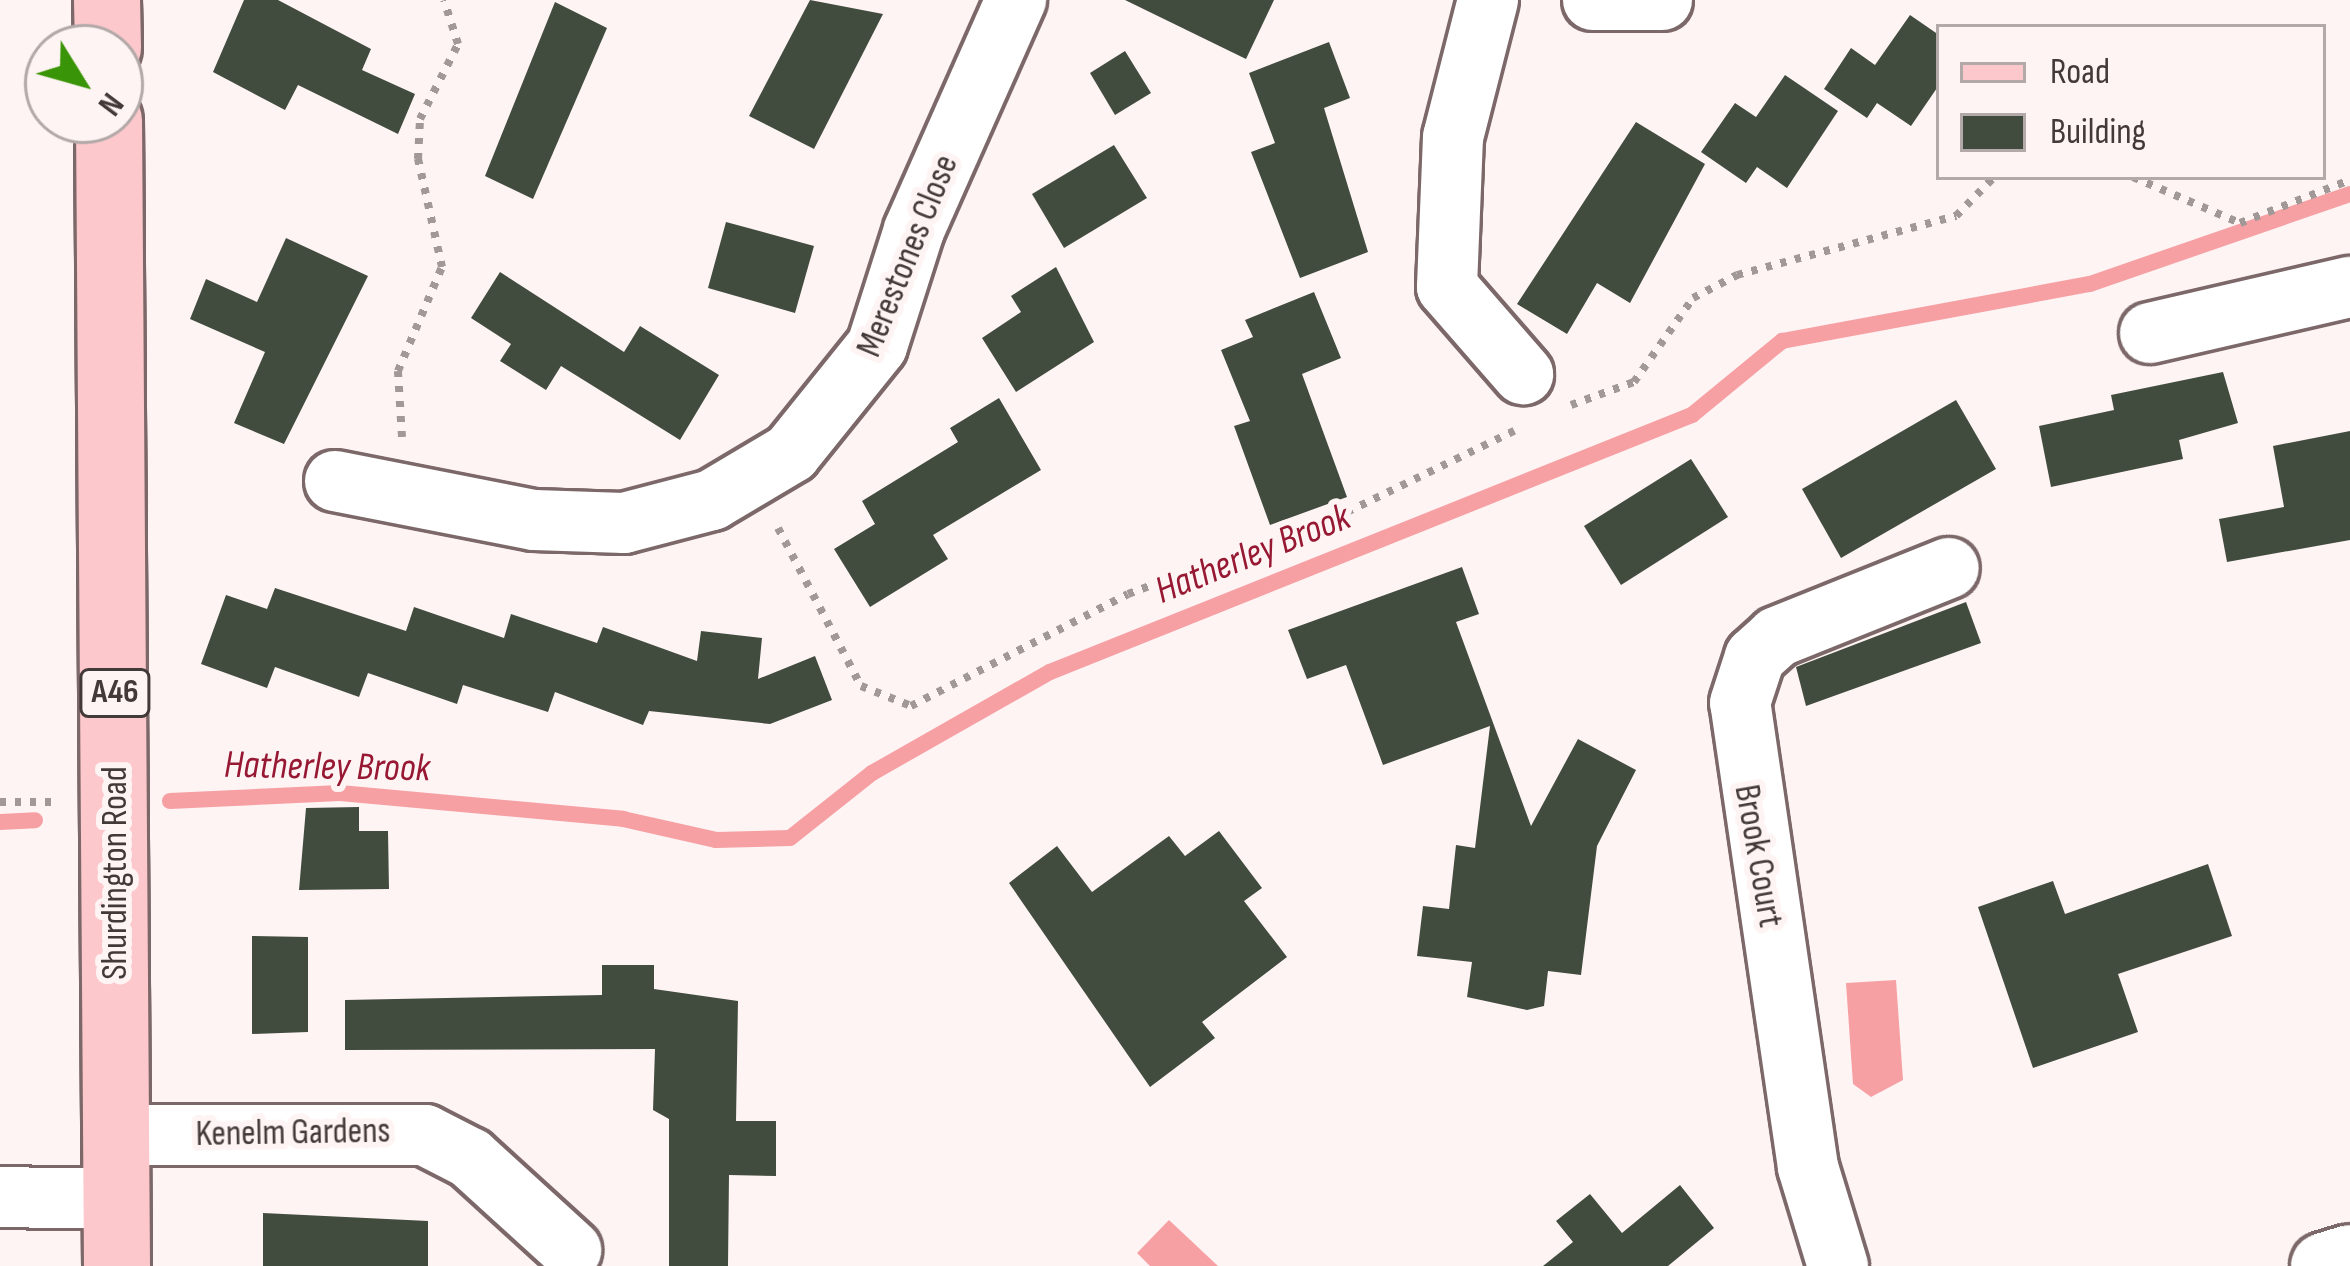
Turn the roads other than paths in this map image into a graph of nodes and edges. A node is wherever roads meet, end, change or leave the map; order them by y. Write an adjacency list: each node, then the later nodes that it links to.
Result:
1 (1016, 0): 9 (street, Merestones Close)
2 (1488, 0): 8 (street)
3 (1593, 0): 4 (street)
4 (1662, 0)
5 (109, 144): 11 (main road, Shurdington Road / A46)
6 (2350, 287): 7 (street)
7 (2150, 333)
8 (1540, 401)
9 (335, 481)
10 (1949, 568): 17 (street, Brook Court)
11 (117, 1135): 13 (main road, Shurdington Road / A46); 14 (street, Kenelm Gardens)
12 (0, 1197): 13 (street)
13 (117, 1199): 16 (main road, Shurdington Road / A46)
14 (571, 1250)
15 (2350, 1258): 18 (street)
16 (117, 1266)
17 (1838, 1266)
18 (2324, 1266)

